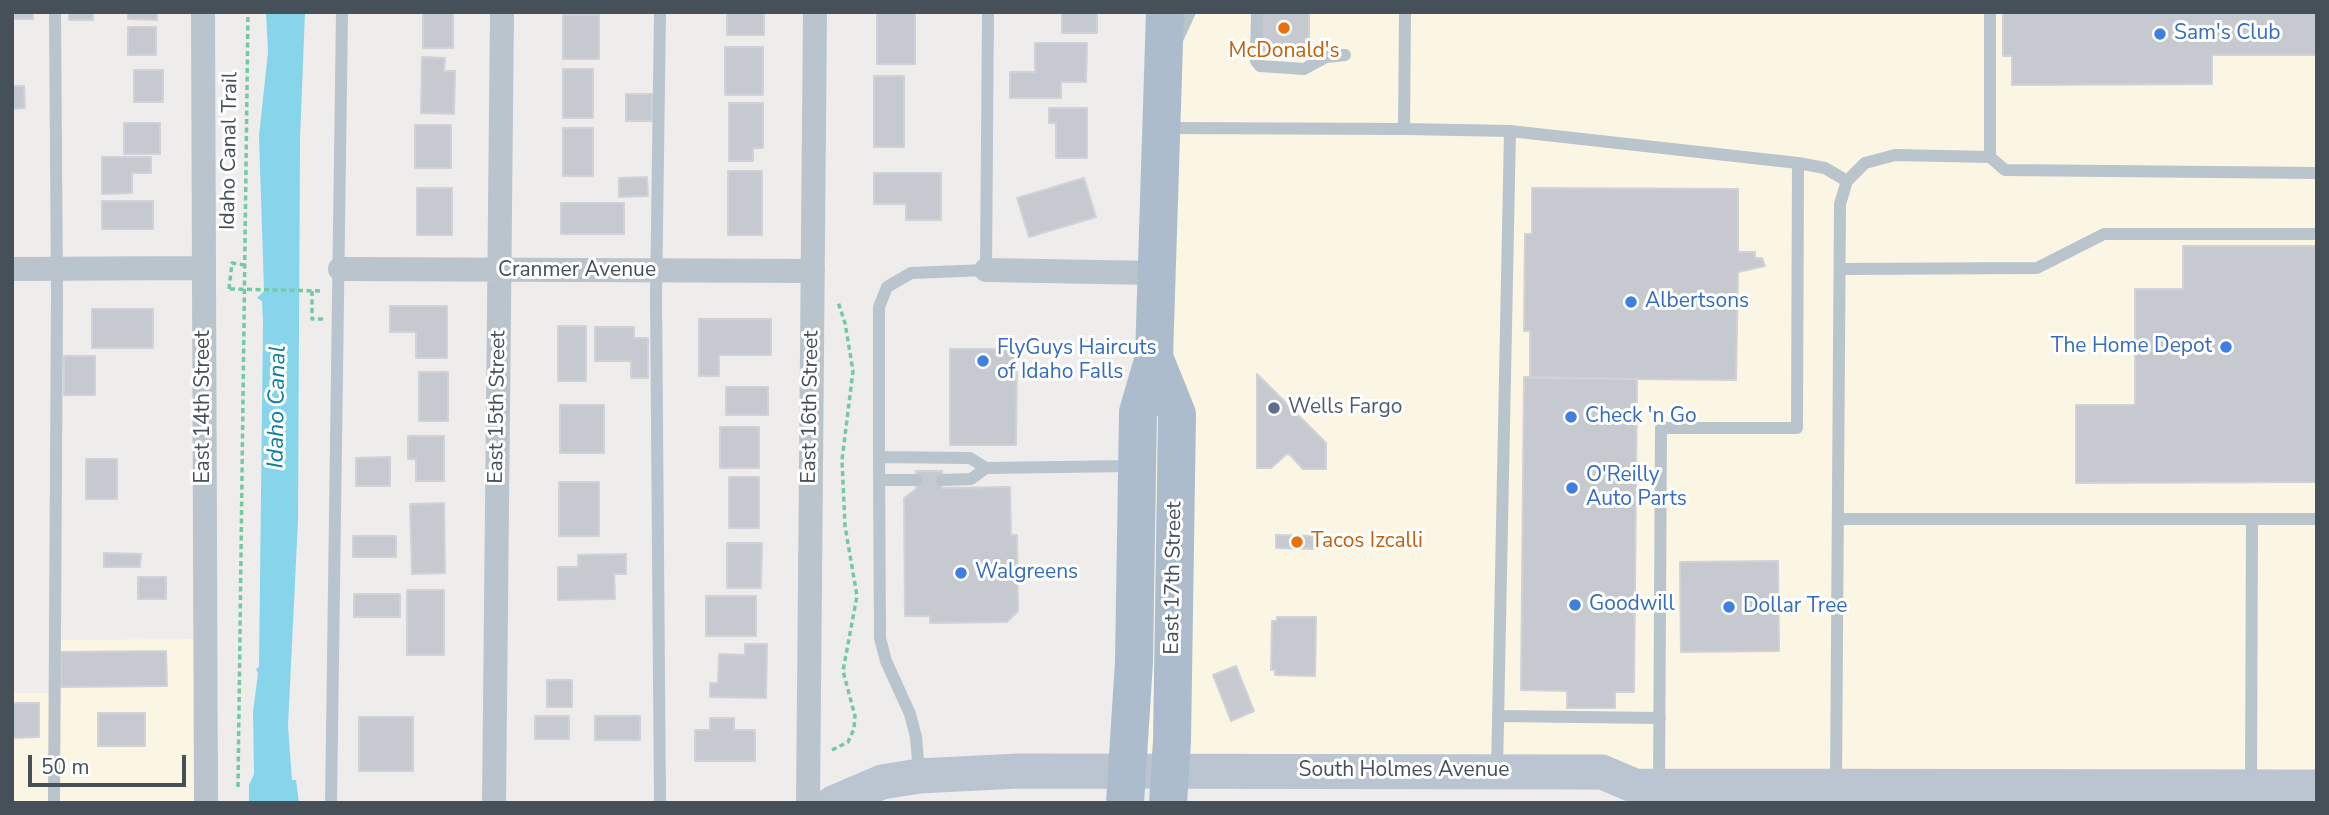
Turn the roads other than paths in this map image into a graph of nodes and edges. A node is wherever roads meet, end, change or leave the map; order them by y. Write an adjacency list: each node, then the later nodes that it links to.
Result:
1 (55, 12): 23 (lane)
2 (203, 12): 24 (street, East 14th Street)
3 (342, 12): 26 (lane)
4 (502, 12): 29 (street, East 15th Street)
5 (660, 12): 31 (lane)
6 (815, 12): 30 (street, East 16th Street)
7 (988, 12): 28 (lane)
8 (1165, 12): 14 (main road, East 17th Street)
9 (1190, 12): 14 (lane)
10 (1257, 12): 13 (lane)
11 (1405, 12): 16 (lane)
12 (1990, 12): 18 (lane)
13 (1345, 55)
14 (1165, 66): 15 (main road, East 17th Street)
15 (1163, 128): 16 (lane); 32 (main road, East 17th Street)
16 (1404, 129): 17 (lane)
17 (1510, 131): 19 (lane); 43 (lane)
18 (1990, 157): 20 (lane); 21 (lane)
19 (1798, 163): 21 (lane); 44 (lane)
20 (2317, 173)
21 (1847, 181): 27 (lane)
22 (2317, 234): 27 (lane)
23 (57, 268): 24 (street); 25 (street); 53 (lane)
24 (203, 268): 54 (street, East 14th Street)
25 (12, 269)
26 (340, 269): 29 (street, Cranmer Avenue); 55 (lane)
27 (1840, 269): 40 (lane)
28 (986, 270): 32 (street); 34 (lane)
29 (499, 271): 31 (street, Cranmer Avenue); 56 (street, East 15th Street)
30 (813, 271): 31 (street, Cranmer Avenue); 58 (street, East 16th Street)
31 (656, 272): 57 (lane)
32 (1156, 273): 33 (main road, East 17th Street)
33 (1154, 357): 35 (main road, East 17th Street); 47 (main road, East 17th Street)
34 (880, 457): 36 (lane); 37 (lane)
35 (1137, 466): 36 (lane); 50 (main road, East 17th Street)
36 (986, 468): 39 (lane)
37 (880, 480): 38 (lane); 46 (lane)
38 (916, 480)
39 (942, 480)
40 (1838, 519): 41 (lane); 49 (lane)
41 (2252, 519): 42 (lane); 51 (lane)
42 (2317, 519)
43 (1498, 716): 44 (lane); 45 (lane)
44 (1660, 718): 48 (lane)
45 (1497, 771): 47 (main road, South Holmes Avenue); 48 (main road, South Holmes Avenue)
46 (919, 776): 50 (main road, South Holmes Avenue); 59 (main road, South Holmes Avenue)
47 (1169, 786): 50 (main road, South Holmes Avenue)
48 (1647, 786): 49 (main road, South Holmes Avenue); 60 (main road, South Holmes Avenue)
49 (1836, 786): 51 (main road, South Holmes Avenue)
50 (1127, 787)
51 (2251, 787): 52 (main road, South Holmes Avenue)
52 (2317, 787)
53 (54, 803)
54 (206, 803)
55 (331, 803)
56 (494, 803)
57 (660, 803)
58 (808, 803)
59 (833, 803)
60 (1601, 803)

